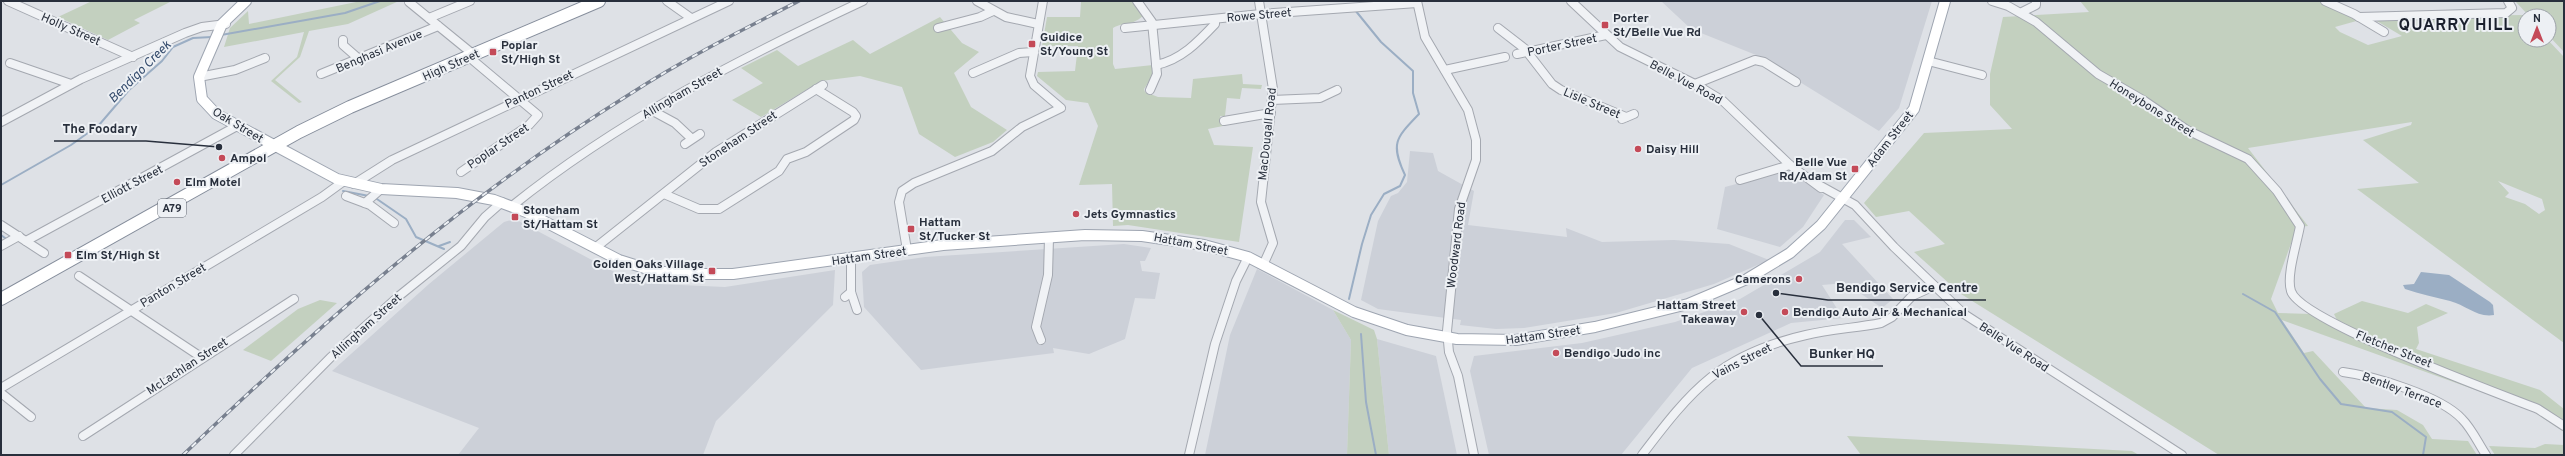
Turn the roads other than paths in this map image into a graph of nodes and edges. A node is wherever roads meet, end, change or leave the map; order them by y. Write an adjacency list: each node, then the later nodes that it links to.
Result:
1 (8, 1): 44 (street, Holly Street)
2 (246, 1): 36 (main road)
3 (252, 1): 36 (main road)
4 (470, 1): 27 (street)
5 (595, 1): 22 (highway, High Street / A79)
6 (599, 1): 22 (highway, High Street / A79)
7 (667, 1): 28 (street)
8 (729, 1): 28 (street, Panton Street)
9 (863, 1): 63 (street, Allingham Street)
10 (977, 1): 23 (street)
11 (1043, 1): 30 (street)
12 (1137, 1): 32 (street)
13 (1259, 1): 25 (street, MacDougall Road)
14 (1570, 1): 38 (street, Belle Vue Road)
15 (1945, 1): 48 (main road, Adam Street)
16 (1992, 1): 24 (street, Honeybone Street)
17 (2036, 1): 24 (street)
18 (2325, 1): 26 (street)
19 (2508, 1): 26 (street)
20 (409, 2): 27 (street, Poplar Street)
21 (1417, 2): 25 (street, Rowe Street); 51 (street, Woodward Road)
22 (583, 7): 43 (highway, High Street / A79)
23 (993, 11): 30 (street); 33 (street)
24 (2022, 12): 86 (street, Honeybone Street)
25 (1261, 14): 29 (street, Rowe Street); 62 (street, MacDougall Road)
26 (2359, 17): 37 (street)
27 (429, 18): 31 (street, Poplar Street)
28 (692, 18): 61 (street, Panton Street)
29 (1215, 19): 32 (street, Rowe Street); 50 (street)
30 (1038, 24): 40 (street)
31 (438, 26): 43 (street, Poplar Street); 47 (street, Benghasi Avenue)
32 (1153, 26): 34 (street, Rowe Street); 50 (street)
33 (938, 28)
34 (1125, 28)
35 (1498, 28): 41 (street, Lisle Street)
36 (221, 32): 44 (street); 55 (main road, Oak Street)
37 (2384, 32)
38 (1606, 35): 41 (street, Porter Street); 58 (street, Belle Vue Road)
39 (342, 40): 47 (street)
40 (1033, 52): 52 (street); 92 (street)
41 (1529, 52): 42 (street, Porter Street); 65 (street, Lisle Street)
42 (1517, 54)
43 (471, 56): 61 (street, Poplar Street); 72 (highway, High Street / A79)
44 (133, 57): 57 (street)
45 (1505, 57): 51 (street)
46 (265, 58): 55 (street)
47 (359, 59): 53 (street, Benghasi Avenue)
48 (1928, 61): 54 (street); 80 (main road, Adam Street)
49 (10, 63): 57 (street)
50 (1156, 65): 59 (street)
51 (1445, 70): 103 (street, Woodward Road)
52 (973, 73)
53 (321, 74)
54 (1982, 75)
55 (200, 77): 68 (main road, Oak Street)
56 (1796, 82): 58 (street)
57 (71, 84): 67 (street)
58 (1695, 84): 73 (street, Belle Vue Road)
59 (1150, 90)
60 (1337, 90): 62 (street)
61 (520, 98): 74 (street, Poplar Street); 76 (street, Panton Street)
62 (1272, 100): 64 (street, MacDougall Road)
63 (651, 110): 70 (street); 83 (street, Allingham Street)
64 (1271, 113): 66 (street); 96 (street, MacDougall Road)
65 (1634, 114)
66 (1224, 121)
67 (1, 122)
68 (237, 126): 72 (main road, Oak Street); 89 (street, Elliott Street)
69 (700, 134): 70 (street)
70 (692, 138): 71 (street)
71 (685, 144)
72 (276, 147): 76 (main road, Oak Street); 99 (highway, High Street / A79)
73 (1790, 165): 75 (street); 80 (street, Belle Vue Road)
74 (461, 172)
75 (1740, 180)
76 (349, 182): 77 (main road, Oak Street); 102 (street, Panton Street)
77 (381, 189): 81 (main road, Oak Street); 82 (street)
78 (664, 194): 78 (street, Stoneham Street); 91 (street, Stoneham Street)
79 (346, 196): 82 (street)
80 (1842, 199): 98 (street, Belle Vue Road); 103 (main road, Hattam Street)
81 (502, 202): 83 (main road, Hattam Street); 112 (street, Allingham Street)
82 (365, 203): 84 (street)
83 (512, 206): 91 (main road, Hattam Street)
84 (394, 223)
85 (1, 225): 87 (street)
86 (2300, 226): 110 (street, Fletcher Street)
87 (19, 236): 89 (street); 90 (street)
88 (1048, 238): 92 (main road, Hattam Street); 94 (main road, Hattam Street); 104 (street)
89 (26, 241): 93 (street)
90 (1, 246)
91 (594, 248): 95 (main road, Hattam Street)
92 (907, 250): 95 (main road, Hattam Street)
93 (44, 252)
94 (1248, 257): 96 (main road, Hattam Street); 113 (street)
95 (851, 258): 101 (street)
96 (1264, 263): 103 (main road, Hattam Street)
97 (79, 276): 102 (street)
98 (1934, 286): 115 (street, Vains Street); 116 (street, Belle Vue Road)
99 (1, 299)
100 (294, 299): 105 (street, McLachlan Street)
101 (857, 310)
102 (130, 311): 105 (street); 107 (street, Panton Street)
103 (1448, 338): 114 (street, Woodward Road)
104 (1041, 340)
105 (201, 358): 111 (street, McLachlan Street)
106 (2343, 372): 117 (street, Bentley Terrace)
107 (1, 388)
108 (1, 393): 109 (street)
109 (31, 417)
110 (2564, 426)
111 (83, 436)
112 (234, 455)
113 (1189, 455)
114 (1474, 455)
115 (1642, 455)
116 (2182, 455)
117 (2486, 455)

